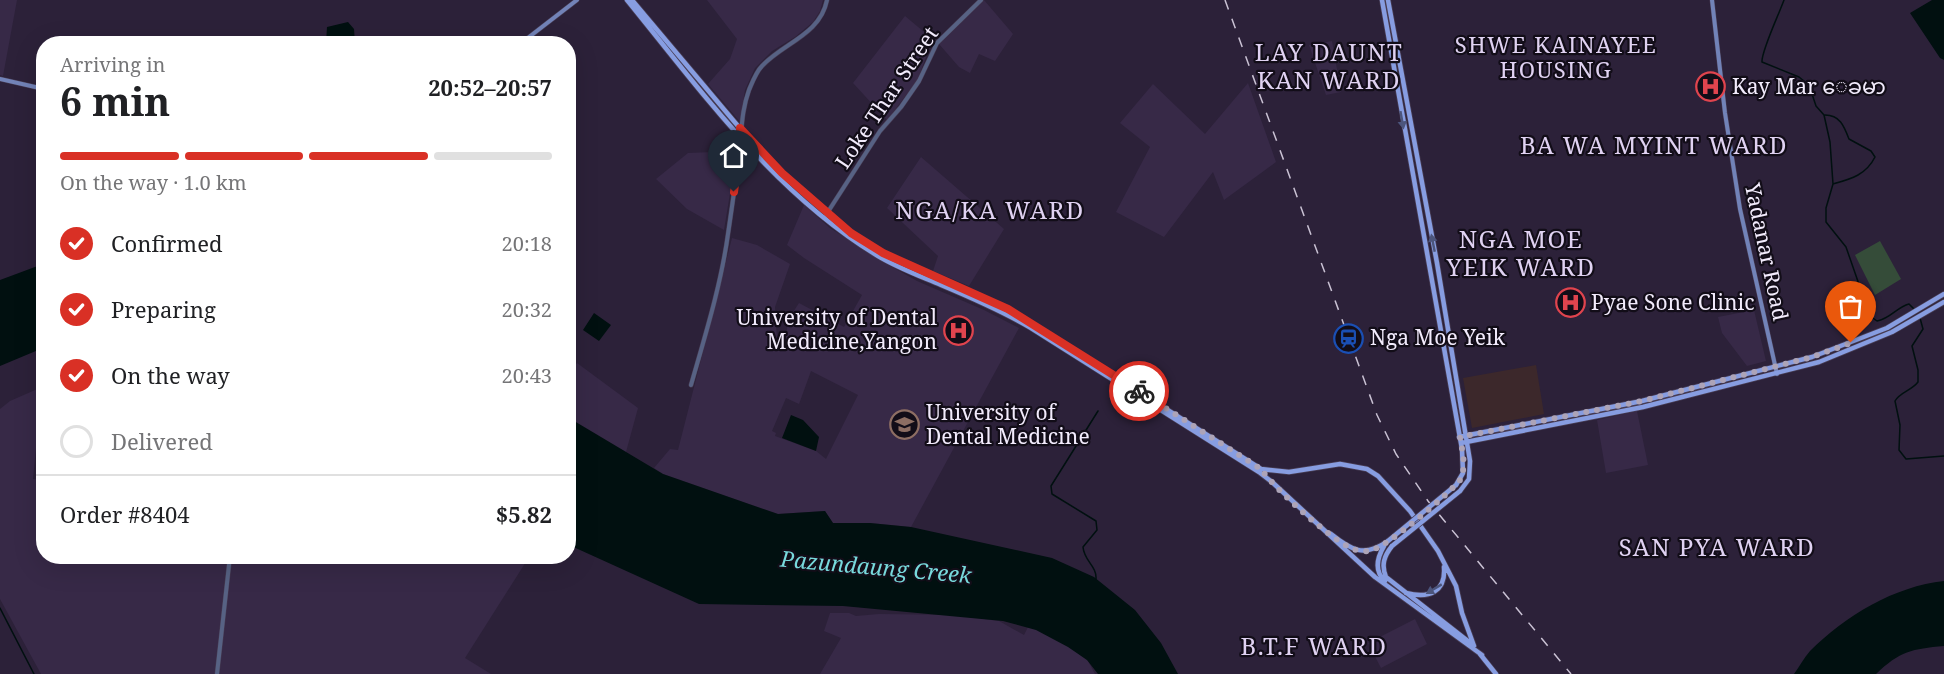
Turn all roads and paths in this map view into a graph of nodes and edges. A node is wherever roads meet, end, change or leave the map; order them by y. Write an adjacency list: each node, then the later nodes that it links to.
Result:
1 (577, 0): 9 (main road)
2 (627, 0): 13 (main road)
3 (632, 0): 12 (main road)
4 (827, 0): 12 (street)
5 (981, 0): 14 (street, Loke Thar Street)
6 (1382, 0): 16 (main road, one-way to 16)
7 (1388, 0): 15 (main road, one-way to 7)
8 (1712, 0): 23 (main road, Yadanar Road)
9 (530, 36)
10 (0, 79): 11 (main road)
11 (36, 87)
12 (740, 128): 13 (street); 14 (main road)
13 (740, 137): 14 (main road); 25 (street)
14 (825, 216): 28 (main road)
15 (1437, 263): 16 (main road); 18 (main road)
16 (1429, 264): 19 (main road)
17 (1944, 294): 21 (main road)
18 (1442, 296): 19 (main road); 27 (main road)
19 (1436, 297): 27 (main road)
20 (1944, 302): 21 (main road)
21 (1924, 310): 22 (main road)
22 (1910, 319): 23 (main road); 24 (main road)
23 (1775, 367): 24 (main road, Yadanar Road); 26 (main road)
24 (1777, 374): 26 (main road)
25 (691, 385)
26 (1642, 404): 27 (main road)
27 (1463, 439): 30 (main road, bridge); 33 (main road, bridge)
28 (1260, 470): 29 (main road); 31 (main road)
29 (1311, 519): 30 (main road); 34 (main road)
30 (1388, 542): 34 (main road)
31 (1444, 563): 33 (main road, one-way to 33); 35 (main road)
32 (229, 564): 37 (street)
33 (1404, 592): 35 (main road)
34 (1408, 601): 36 (main road)
35 (1474, 646): 36 (main road)
36 (1482, 655): 38 (main road)
37 (217, 674)
38 (1496, 674)

